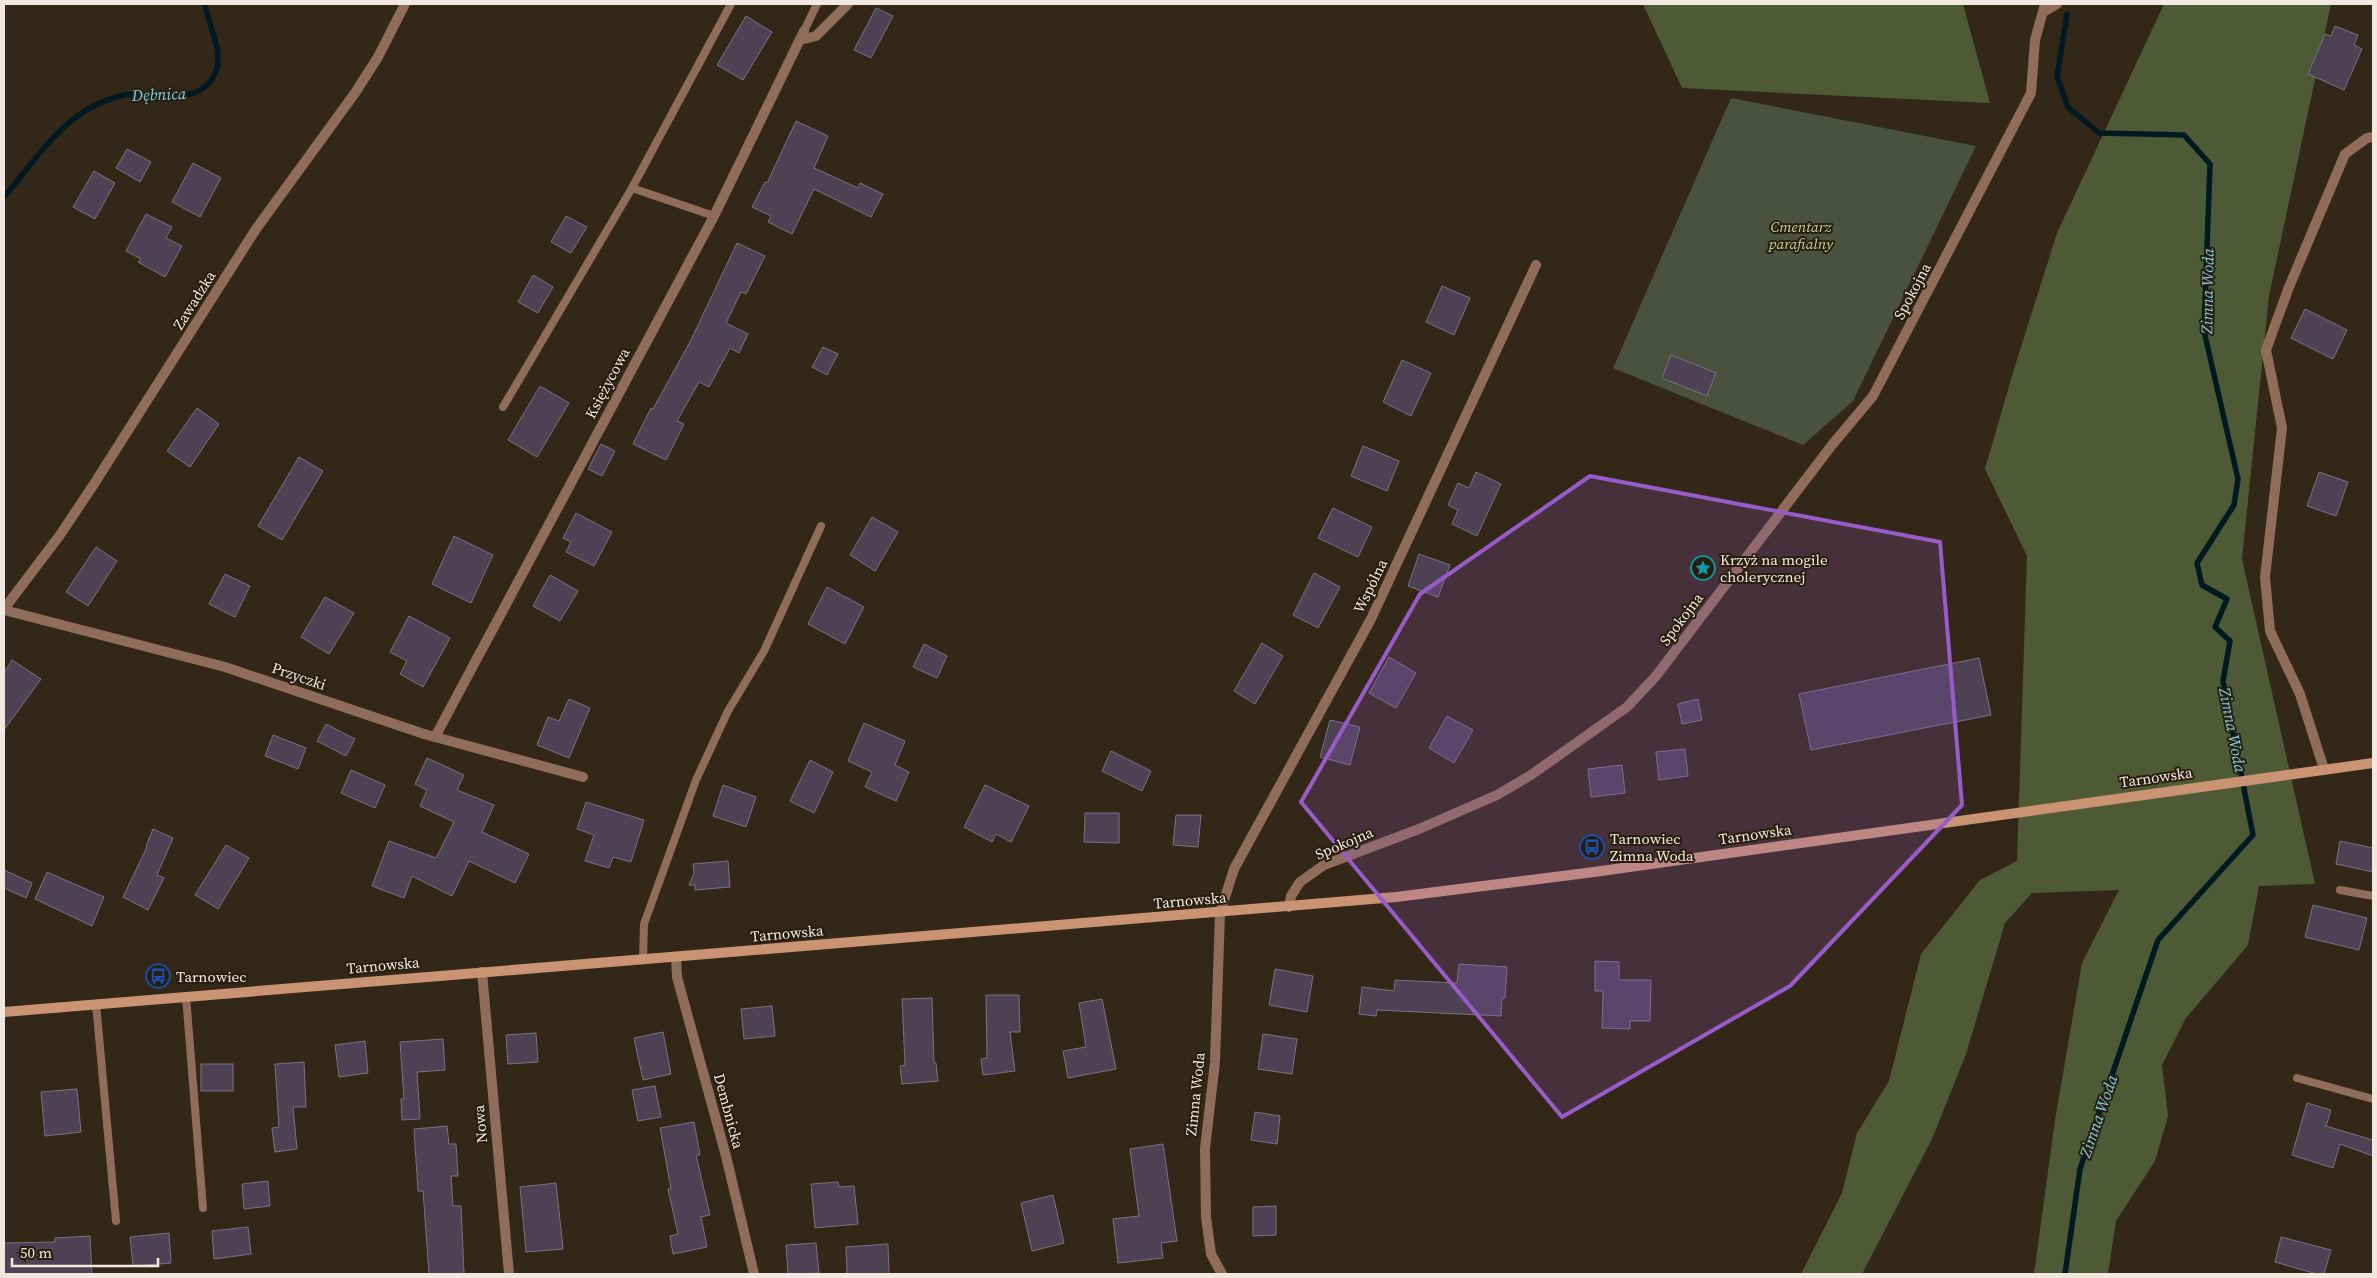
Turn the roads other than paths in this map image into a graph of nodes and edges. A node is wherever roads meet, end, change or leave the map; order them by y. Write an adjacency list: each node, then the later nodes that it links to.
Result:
1 (405, 4): 14 (street, Zawadzka)
2 (731, 4): 9 (lane)
3 (817, 4): 7 (lane)
4 (848, 4): 7 (street)
5 (2057, 4): 6 (street)
6 (2045, 7): 21 (street, Spokojna)
7 (802, 36): 10 (street, Księżycowa)
8 (2373, 137): 17 (street)
9 (632, 188): 10 (lane); 12 (lane)
10 (714, 216): 15 (street, Księżycowa)
11 (1536, 265): 22 (street, Wspólna)
12 (503, 407)
13 (821, 526): 24 (lane)
14 (4, 609): 15 (street, Przyczki)
15 (435, 737): 18 (street, Przyczki)
16 (2373, 764): 17 (main road, Tarnowska)
17 (2324, 769): 21 (main road, Tarnowska)
18 (583, 777)
19 (2340, 890): 20 (lane)
20 (2373, 896)
21 (1289, 907): 22 (main road, Tarnowska)
22 (1220, 913): 23 (main road, Tarnowska); 35 (street, Zimna Woda)
23 (676, 957): 24 (main road, Tarnowska); 34 (street, Dembnicka)
24 (643, 959): 25 (main road, Tarnowska)
25 (482, 972): 26 (main road, Tarnowska); 33 (street, Nowa)
26 (186, 996): 27 (main road, Tarnowska); 31 (lane)
27 (96, 1004): 28 (main road, Tarnowska); 32 (lane)
28 (4, 1012)
29 (2297, 1078): 30 (lane)
30 (2373, 1099)
31 (203, 1208)
32 (116, 1221)
33 (509, 1274)
34 (754, 1274)
35 (1222, 1274)

